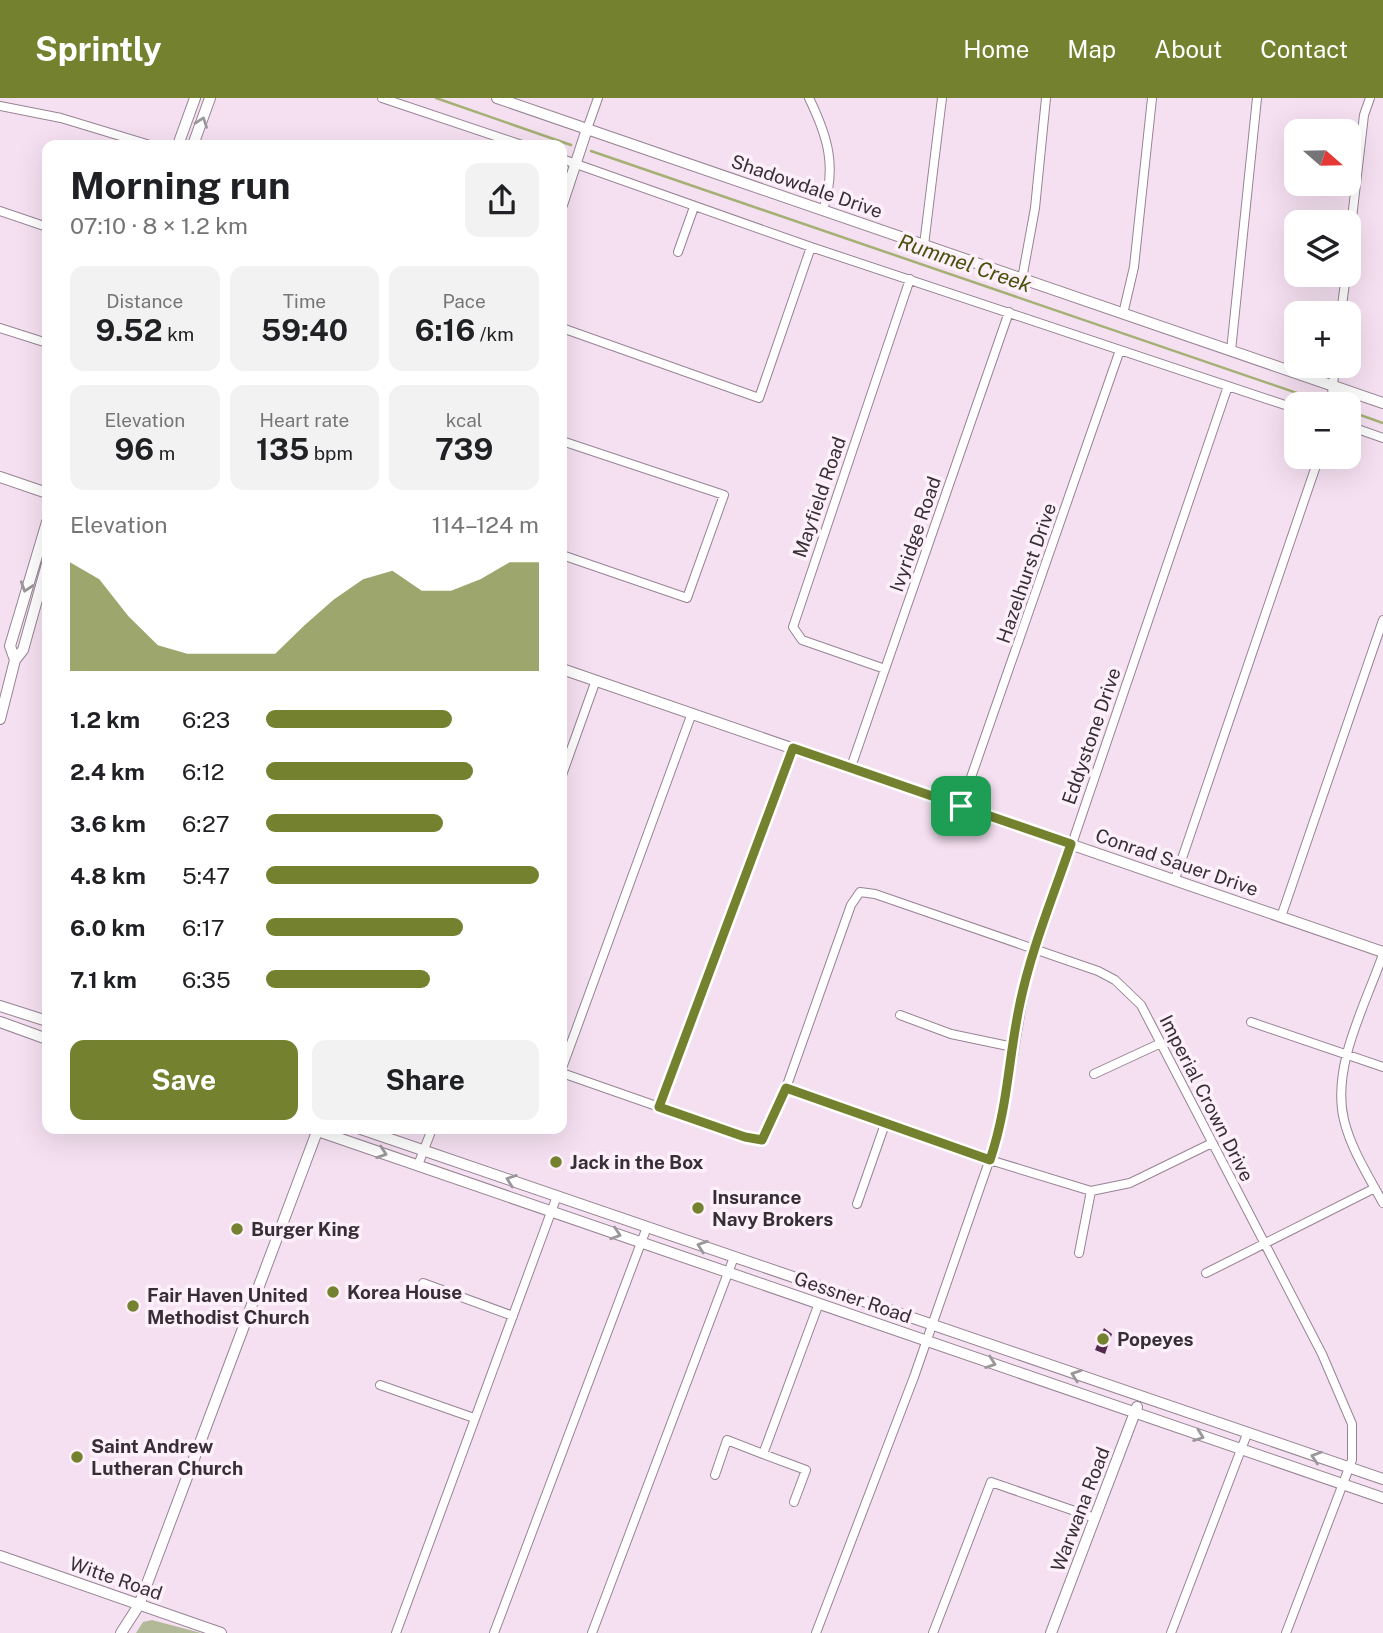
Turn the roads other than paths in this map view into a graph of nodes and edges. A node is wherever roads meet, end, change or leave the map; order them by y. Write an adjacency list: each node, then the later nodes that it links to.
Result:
1 (195, 98): 15 (main road)
2 (210, 98): 16 (main road, one-way to 2)
3 (382, 98): 17 (street)
4 (497, 98): 13 (main road, Shadowdale Drive)
5 (598, 98): 13 (street)
6 (809, 98): 22 (street)
7 (942, 98): 26 (street)
8 (1046, 98): 30 (street)
9 (1152, 98): 32 (street)
10 (1257, 98): 37 (street)
11 (1370, 98): 23 (street)
12 (0, 106): 14 (street)
13 (587, 129): 19 (main road); 22 (main road, Shadowdale Drive)
14 (134, 140)
15 (180, 140)
16 (195, 140)
17 (507, 140)
18 (567, 160): 19 (street)
19 (576, 163): 20 (main road); 21 (street)
20 (567, 190)
21 (694, 207): 27 (street); 28 (street)
22 (823, 210): 26 (main road, Shadowdale Drive)
23 (1353, 210)
24 (0, 211): 25 (street)
25 (42, 225)
26 (924, 245): 30 (main road, Shadowdale Drive)
27 (811, 247): 29 (street); 34 (street)
28 (678, 252)
29 (910, 279): 31 (street); 54 (street, Mayfield Road)
30 (1022, 279): 32 (main road, Shadowdale Drive)
31 (1009, 312): 36 (street); 54 (street, Ivyridge Road)
32 (1123, 314): 37 (main road, Shadowdale Drive)
33 (0, 328): 35 (street)
34 (567, 330)
35 (42, 342)
36 (1120, 350): 38 (street); 62 (street, Hazelhurst Drive)
37 (1231, 351): 39 (main road, Shadowdale Drive)
38 (1228, 386): 42 (street); 63 (street, Eddystone Drive)
39 (1325, 392)
40 (1361, 400): 41 (main road, Shadowdale Drive)
41 (1383, 403)
42 (1284, 405)
43 (1361, 430): 44 (street)
44 (1383, 438)
45 (567, 443): 50 (street)
46 (1315, 469): 64 (street)
47 (0, 477): 48 (main road)
48 (42, 491)
49 (42, 539): 53 (main road, one-way to 53)
50 (567, 557)
51 (42, 582): 53 (main road)
52 (1383, 620): 65 (street)
53 (15, 660): 58 (main road)
54 (884, 669): 61 (street, Ivyridge Road)
55 (567, 671): 56 (main road, Conrad Sauer Drive)
56 (596, 680): 57 (main road, Conrad Sauer Drive); 60 (street)
57 (692, 713): 59 (main road, Conrad Sauer Drive); 79 (street)
58 (0, 719)
59 (793, 748): 61 (main road, Conrad Sauer Drive); 84 (street)
60 (567, 761)
61 (850, 767): 62 (main road, Conrad Sauer Drive)
62 (961, 806): 63 (main road, Conrad Sauer Drive)
63 (1071, 844): 64 (main road, Conrad Sauer Drive); 66 (street, Eddystone Drive)
64 (1175, 879): 65 (main road, Conrad Sauer Drive)
65 (1281, 917): 67 (main road, Conrad Sauer Drive)
66 (1035, 950): 76 (street, Imperial Crown Drive); 77 (street, Eddystone Drive); 83 (street, Imperial Crown Drive)
67 (1383, 953): 78 (street)
68 (0, 1006): 69 (main road)
69 (30, 1015): 71 (main road); 74 (main road)
70 (900, 1015): 77 (street)
71 (42, 1019)
72 (0, 1022): 74 (main road)
73 (1251, 1022): 78 (street)
74 (24, 1031): 75 (main road)
75 (42, 1037)
76 (1161, 1043): 82 (street); 90 (street, Imperial Crown Drive)
77 (1013, 1047): 92 (street, Eddystone Drive)
78 (1348, 1055): 80 (street); 94 (street)
79 (567, 1056)
80 (1383, 1067)
81 (567, 1072): 84 (street)
82 (1094, 1074)
83 (786, 1088): 84 (street); 85 (street)
84 (659, 1107)
85 (885, 1124): 92 (street); 97 (street)
86 (314, 1134): 127 (main road)
87 (330, 1134): 93 (main road, Gessner Road, one-way to 93)
88 (376, 1134): 91 (main road, Gessner Road)
89 (430, 1134): 91 (street)
90 (1212, 1143): 95 (street); 102 (street, Imperial Crown Drive)
91 (424, 1150): 93 (street); 96 (main road, Gessner Road, one-way to 91)
92 (990, 1160): 95 (street); 110 (street, Eddystone Drive)
93 (418, 1165): 99 (main road, Gessner Road)
94 (1375, 1188): 98 (street); 102 (street)
95 (1091, 1191): 103 (street)
96 (557, 1196): 99 (street); 100 (main road, Gessner Road)
97 (857, 1203)
98 (1383, 1203)
99 (551, 1212): 101 (main road, Gessner Road, one-way to 101); 109 (street)
100 (647, 1227): 101 (street); 104 (main road, Gessner Road, one-way to 100)
101 (641, 1242): 105 (main road, Gessner Road); 131 (street)
102 (1265, 1244): 106 (street); 119 (street, Imperial Crown Drive)
103 (1079, 1253)
104 (734, 1257): 105 (street); 110 (main road, Gessner Road)
105 (728, 1273): 108 (main road, Gessner Road); 132 (street)
106 (1206, 1273)
107 (423, 1283): 109 (street)
108 (818, 1303): 111 (main road, Gessner Road); 118 (street)
109 (513, 1316): 115 (street)
110 (932, 1325): 111 (street, Eddystone Drive); 113 (main road, Gessner Road, one-way to 110)
111 (926, 1341): 114 (main road, Gessner Road, one-way to 114); 133 (street, Eddystone Drive)
112 (380, 1385): 115 (street)
113 (1141, 1397): 114 (main road, Warwana Road); 116 (main road, Gessner Road)
114 (1135, 1413): 117 (main road, Gessner Road, one-way to 117); 125 (main road, Warwana Road)
115 (474, 1418): 130 (street)
116 (1247, 1434): 117 (street); 119 (main road, Gessner Road, one-way to 116)
117 (1240, 1451): 122 (main road, Gessner Road); 136 (street)
118 (763, 1454): 120 (street); 124 (street)
119 (1349, 1468): 121 (main road, Gessner Road); 122 (street, Imperial Crown Drive)
120 (715, 1475)
121 (1383, 1479)
122 (1342, 1485): 123 (main road, Gessner Road); 137 (street, Imperial Crown Drive)
123 (1383, 1498)
124 (794, 1502)
125 (1095, 1518): 134 (street); 135 (main road, Warwana Road)
126 (0, 1556): 127 (main road, Witte Road)
127 (139, 1605): 128 (main road); 129 (main road, Witte Road)
128 (121, 1633)
129 (221, 1633)
130 (396, 1633)
131 (494, 1633)
132 (592, 1633)
133 (816, 1633)
134 (933, 1633)
135 (1051, 1633)
136 (1171, 1633)
137 (1286, 1633)

